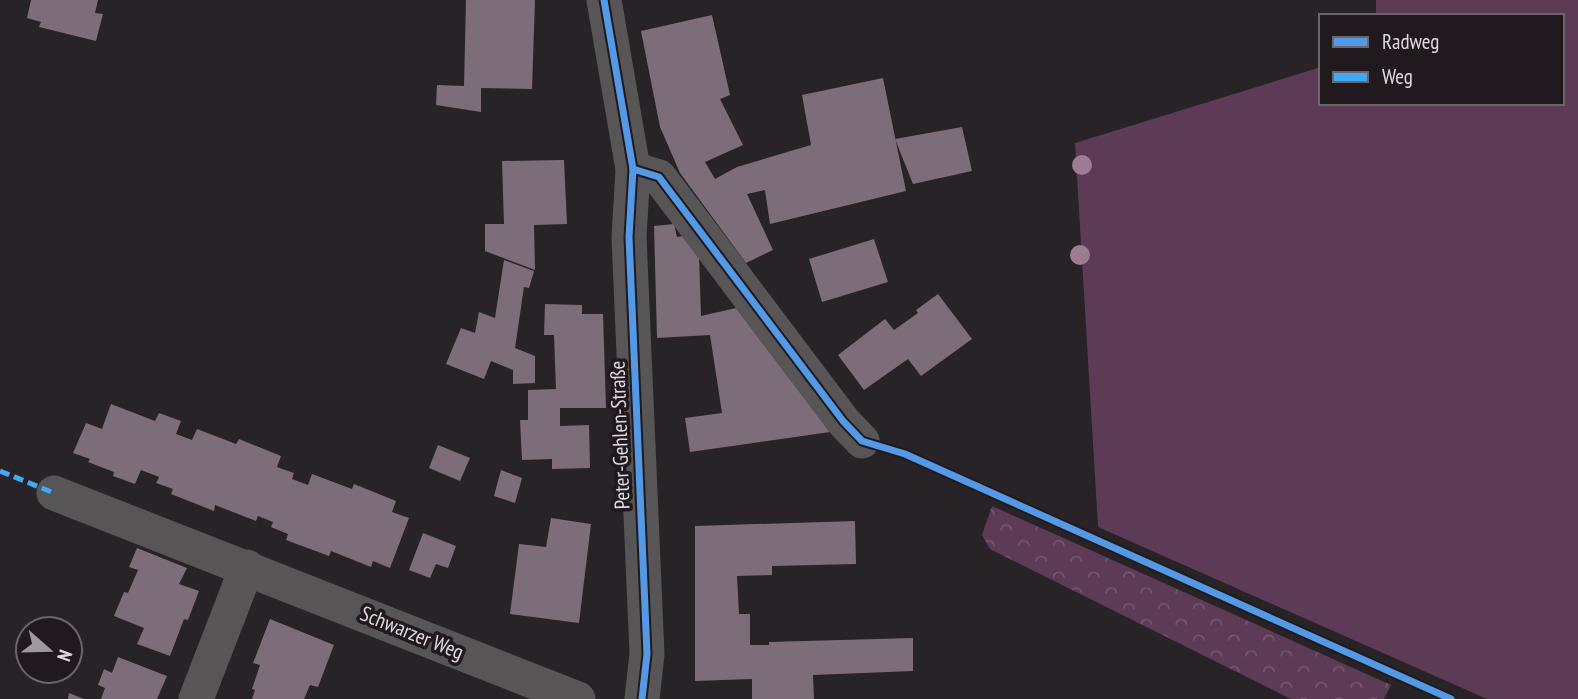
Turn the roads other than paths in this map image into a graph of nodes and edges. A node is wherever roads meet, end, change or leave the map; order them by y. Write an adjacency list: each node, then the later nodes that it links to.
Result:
1 (604, 0): 2 (street, Peter-Gehlen-Straße)
2 (633, 169): 3 (street); 8 (street, Peter-Gehlen-Straße)
3 (862, 441)
4 (54, 493): 5 (street, Schwarzer Weg)
5 (247, 567): 6 (street); 7 (street, Schwarzer Weg)
6 (196, 699)
7 (578, 699)
8 (642, 699)

